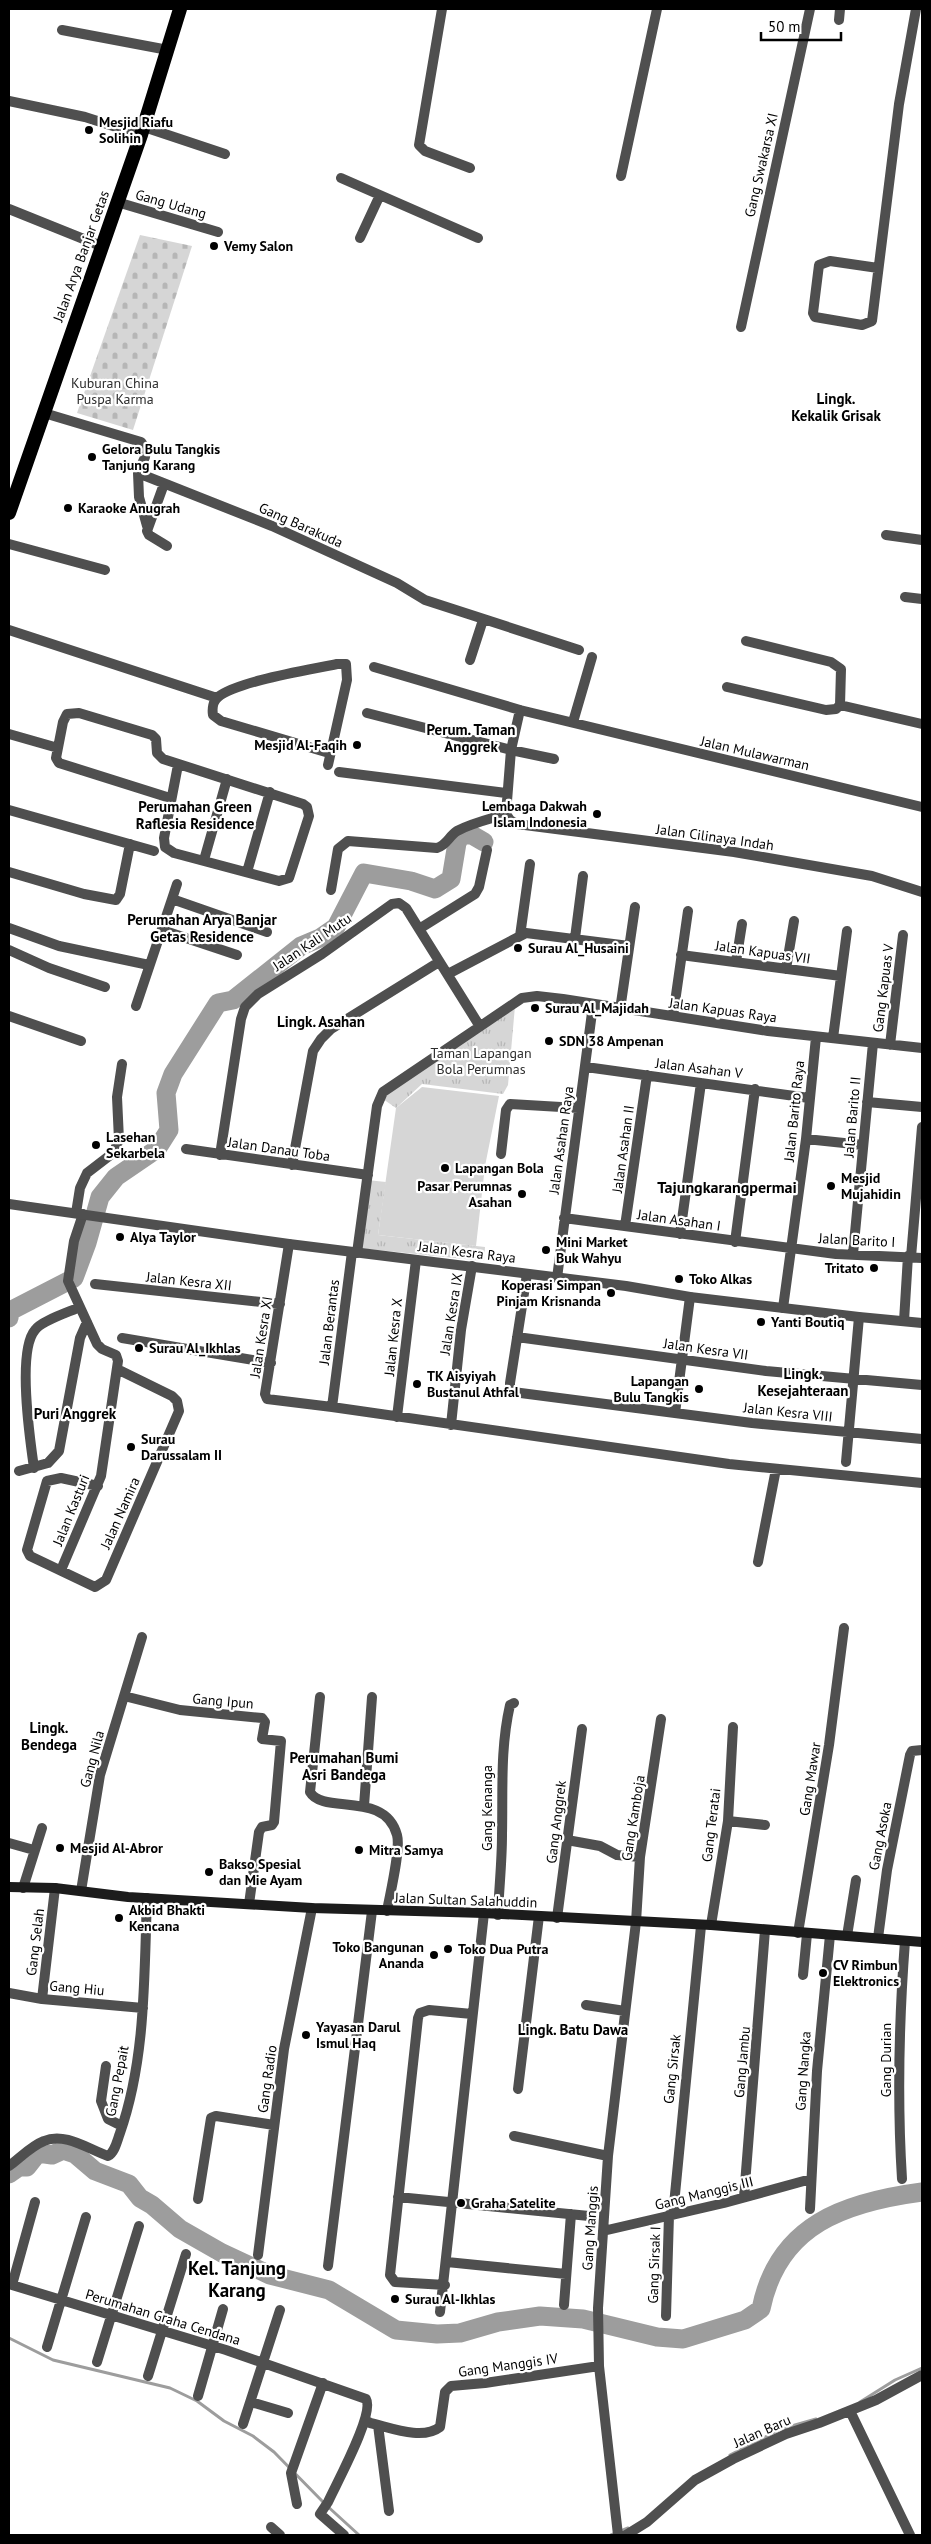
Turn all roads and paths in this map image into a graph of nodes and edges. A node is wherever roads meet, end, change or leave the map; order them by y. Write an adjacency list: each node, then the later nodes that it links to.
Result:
1 (180, 9): 9 (highway, Jalan Arya Banjar Getas)
2 (442, 9): 13 (street)
3 (657, 9): 14 (street)
4 (810, 9): 24 (street, Gang Swakarsa XI)
5 (840, 9): 7 (street)
6 (916, 9): 23 (street)
7 (838, 20)
8 (62, 30): 9 (street)
9 (168, 50): 11 (highway, Jalan Arya Banjar Getas)
10 (9, 101): 11 (street)
11 (142, 131): 12 (street); 17 (highway, Jalan Arya Banjar Getas)
12 (225, 154)
13 (470, 168)
14 (622, 176)
15 (340, 178): 16 (street)
16 (380, 195): 20 (street); 21 (street)
17 (117, 202): 19 (street, Gang Udang); 22 (highway, Jalan Arya Banjar Getas)
18 (9, 209): 22 (street)
19 (218, 232)
20 (360, 238)
21 (478, 238)
22 (101, 246): 25 (highway, Jalan Arya Banjar Getas)
23 (878, 268): 23 (street)
24 (741, 327)
25 (44, 413): 26 (street); 28 (highway, Jalan Arya Banjar Getas)
26 (138, 473): 27 (street, Gang Barakuda); 29 (street)
27 (164, 484): 29 (street); 37 (street, Gang Barakuda)
28 (9, 513)
29 (148, 526): 33 (street)
30 (886, 535): 31 (street)
31 (922, 540)
32 (9, 544): 34 (street)
33 (167, 546)
34 (105, 570)
35 (905, 597): 36 (street)
36 (922, 599)
37 (483, 620): 40 (street, Gang Barakuda); 42 (street)
38 (9, 630): 45 (street)
39 (746, 641): 46 (street)
40 (579, 650)
41 (592, 657): 49 (street)
42 (470, 660)
43 (374, 667): 47 (street, Jalan Mulawarman)
44 (727, 687): 46 (street)
45 (217, 698): 54 (street); 54 (street)
46 (840, 705): 50 (street)
47 (520, 710): 49 (street, Jalan Mulawarman); 53 (street)
48 (368, 713): 53 (street)
49 (577, 723): 63 (street, Jalan Mulawarman)
50 (922, 724)
51 (9, 734): 52 (street)
52 (58, 748): 56 (street); 62 (street)
53 (511, 750): 55 (street); 61 (street)
54 (329, 753): 57 (street)
55 (554, 759)
56 (178, 765): 59 (street); 62 (street)
57 (328, 765)
58 (339, 772): 61 (street)
59 (227, 779): 60 (street); 69 (street)
60 (270, 792): 72 (street); 72 (street)
61 (506, 793): 65 (street)
62 (170, 798): 69 (street)
63 (922, 807)
64 (9, 810): 66 (street)
65 (506, 814): 75 (street); 76 (street, Jalan Cilinaya Indah)
66 (130, 844): 68 (street); 71 (street)
67 (487, 850): 83 (street)
68 (154, 851)
69 (204, 860): 72 (street)
70 (530, 864): 88 (street)
71 (9, 872)
72 (247, 872)
73 (583, 876): 89 (street)
74 (177, 884): 77 (street)
75 (331, 890)
76 (922, 892)
77 (172, 899): 84 (street); 86 (street)
78 (634, 907): 90 (street)
79 (688, 911): 93 (street)
80 (794, 921): 97 (street)
81 (742, 924): 95 (street)
82 (9, 928): 96 (street)
83 (419, 929): 94 (street, Jalan Kali Mutu); 127 (street, Jalan Kali Mutu)
84 (162, 930): 92 (street); 96 (street)
85 (847, 931): 99 (street)
86 (266, 932)
87 (903, 935): 111 (street, Gang Kapuas V)
88 (520, 936): 89 (street); 98 (street)
89 (575, 938): 90 (street)
90 (629, 946): 103 (street)
91 (9, 950): 100 (street)
92 (237, 955)
93 (681, 955): 95 (street, Jalan Kapuas VII); 105 (street)
94 (439, 962): 98 (street, Jalan Kali Mutu); 128 (street)
95 (736, 962): 97 (street, Jalan Kapuas VII)
96 (149, 964): 102 (street)
97 (786, 969): 99 (street, Jalan Kapuas VII)
98 (448, 974): 106 (street, Jalan Kali Mutu)
99 (841, 976): 108 (street)
100 (105, 987)
101 (593, 1005): 103 (street, Jalan Kapuas Raya); 106 (street, Jalan Kapuas Raya); 114 (street, Jalan Asahan Raya)
102 (136, 1006)
103 (620, 1010): 105 (street, Jalan Kapuas Raya)
104 (9, 1016): 109 (street)
105 (673, 1016): 107 (street, Jalan Kapuas Raya)
106 (479, 1025): 129 (street, Jalan Kapuas Raya)
107 (816, 1037): 108 (street, Jalan Kapuas Raya); 118 (street, Jalan Barito Raya)
108 (833, 1038): 110 (street, Jalan Kapuas Raya)
109 (81, 1041)
110 (873, 1043): 111 (street, Jalan Kapuas Raya); 119 (street, Jalan Barito II)
111 (890, 1045): 112 (street, Jalan Kapuas Raya)
112 (922, 1048)
113 (122, 1064): 131 (street)
114 (586, 1067): 115 (street, Jalan Asahan V); 121 (street, Jalan Asahan Raya)
115 (647, 1075): 116 (street, Jalan Asahan V); 133 (street, Jalan Asahan II)
116 (701, 1082): 117 (street, Jalan Asahan V); 134 (street)
117 (755, 1089): 118 (street, Jalan Asahan V); 135 (street)
118 (809, 1098): 123 (street, Jalan Barito Raya)
119 (867, 1102): 120 (street); 124 (street, Jalan Barito II)
120 (922, 1107)
121 (578, 1108): 126 (street); 132 (street, Jalan Asahan Raya)
122 (922, 1126): 140 (street)
123 (806, 1139): 124 (street); 137 (street, Jalan Barito Raya)
124 (863, 1145): 139 (street, Jalan Barito II)
125 (186, 1149): 127 (street, Jalan Danau Toba)
126 (501, 1154)
127 (220, 1155): 128 (street, Jalan Danau Toba)
128 (292, 1165): 129 (street, Jalan Danau Toba)
129 (368, 1175): 138 (street, Jalan Kapuas Raya)
130 (9, 1204): 131 (street, Jalan Kesra Raya)
131 (84, 1214): 136 (street, Jalan Kesra Raya); 149 (street)
132 (564, 1218): 133 (street, Jalan Asahan I); 145 (street, Jalan Asahan Raya)
133 (625, 1226): 134 (street, Jalan Asahan I)
134 (680, 1234): 135 (street, Jalan Asahan I)
135 (735, 1242): 137 (street, Jalan Asahan I)
136 (289, 1244): 138 (street, Jalan Kesra Raya); 148 (street, Jalan Kesra XI)
137 (790, 1249): 139 (street, Jalan Barito I); 150 (street, Jalan Barito Raya)
138 (355, 1252): 142 (street, Jalan Kesra Raya); 162 (street, Jalan Berantas)
139 (853, 1254): 140 (street, Jalan Barito I)
140 (910, 1256): 141 (street, Jalan Barito I); 152 (street)
141 (922, 1258)
142 (416, 1260): 143 (street, Jalan Kesra Raya); 164 (street, Jalan Kesra X)
143 (472, 1266): 144 (street, Jalan Kesra Raya); 165 (street, Jalan Kesra IX)
144 (527, 1274): 145 (street, Jalan Kesra Raya); 155 (street)
145 (557, 1278): 147 (street, Jalan Kesra Raya)
146 (95, 1284): 148 (street, Jalan Kesra XII)
147 (690, 1297): 150 (street, Jalan Kesra Raya); 157 (street)
148 (280, 1304): 158 (street, Jalan Kesra XI)
149 (80, 1307): 153 (street); 169 (street)
150 (783, 1308): 151 (street, Jalan Kesra Raya)
151 (859, 1318): 152 (street, Jalan Kesra Raya); 160 (street)
152 (904, 1321): 154 (street, Jalan Kesra Raya)
153 (87, 1322): 159 (street); 169 (street)
154 (922, 1323)
155 (517, 1336): 157 (street, Jalan Kesra VII); 163 (street, Jalan Kesra VIII)
156 (122, 1338): 158 (street)
157 (682, 1360): 160 (street, Jalan Kesra VII); 163 (street)
158 (271, 1363): 162 (street, Jalan Kesra XI)
159 (117, 1369): 173 (street, Jalan Kasturi); 175 (street, Jalan Namira)
160 (855, 1379): 161 (street, Jalan Kesra VII); 166 (street)
161 (922, 1385)
162 (333, 1401): 164 (street)
163 (675, 1413): 166 (street, Jalan Kesra VIII)
164 (397, 1417): 165 (street)
165 (451, 1425): 170 (street)
166 (849, 1433): 167 (street, Jalan Kesra VIII); 168 (street)
167 (922, 1439)
168 (846, 1462)
169 (34, 1468): 171 (street)
170 (776, 1469): 172 (street); 174 (street)
171 (19, 1471)
172 (922, 1483)
173 (98, 1486): 175 (street, Jalan Kasturi); 175 (street)
174 (758, 1562)
175 (61, 1570)
176 (844, 1628): 211 (street, Gang Mawar)
177 (142, 1637): 178 (street, Gang Nila)
178 (124, 1696): 198 (street, Gang Nila); 200 (street, Gang Ipun)
179 (320, 1697): 186 (street)
180 (372, 1697): 186 (street)
181 (514, 1703): 205 (street, Gang Kenanga)
182 (661, 1719): 193 (street, Gang Kamboja)
183 (733, 1728): 187 (street, Gang Teratai)
184 (582, 1729): 190 (street, Gang Anggrek)
185 (922, 1750): 214 (street, Gang Asoka)
186 (364, 1806): 203 (street)
187 (728, 1821): 188 (street); 209 (street, Gang Teratai)
188 (765, 1825)
189 (42, 1828): 192 (street)
190 (567, 1840): 193 (street); 207 (street, Gang Anggrek)
191 (9, 1843): 192 (street)
192 (34, 1850): 196 (street)
193 (640, 1857): 208 (street, Gang Kamboja)
194 (856, 1880): 213 (street)
195 (9, 1888): 196 (main road, Jalan Sultan Salahuddin)
196 (22, 1888): 197 (main road, Jalan Sultan Salahuddin)
197 (55, 1888): 198 (main road, Jalan Sultan Salahuddin); 219 (street, Gang Selah)
198 (81, 1891): 199 (main road, Jalan Sultan Salahuddin)
199 (147, 1898): 200 (main road, Jalan Sultan Salahuddin); 221 (street, Gang Pepait)
200 (249, 1904): 201 (main road, Jalan Sultan Salahuddin)
201 (312, 1908): 202 (main road, Jalan Sultan Salahuddin); 226 (street, Gang Radio)
202 (372, 1911): 203 (main road, Jalan Sultan Salahuddin); 248 (street)
203 (387, 1911): 204 (main road, Jalan Sultan Salahuddin)
204 (484, 1914): 205 (main road, Jalan Sultan Salahuddin); 223 (street)
205 (498, 1915): 206 (main road, Jalan Sultan Salahuddin)
206 (539, 1916): 207 (main road, Jalan Sultan Salahuddin); 225 (street)
207 (557, 1918): 208 (main road, Jalan Sultan Salahuddin)
208 (636, 1922): 209 (main road, Jalan Sultan Salahuddin); 222 (street, Gang Manggis)
209 (706, 1925): 210 (main road, Jalan Sultan Salahuddin); 240 (street, Gang Sirsak)
210 (765, 1930): 211 (main road, Jalan Sultan Salahuddin); 234 (street, Gang Jambu)
211 (803, 1933): 212 (main road, Jalan Sultan Salahuddin); 217 (street, Gang Mawar)
212 (830, 1935): 213 (main road, Jalan Sultan Salahuddin); 231 (street, Gang Nangka)
213 (847, 1936): 214 (main road, Jalan Sultan Salahuddin)
214 (878, 1938): 215 (main road, Jalan Sultan Salahuddin)
215 (905, 1941): 216 (main road, Jalan Sultan Salahuddin); 232 (street, Gang Durian)
216 (922, 1942)
217 (803, 1975)
218 (9, 1993): 219 (street, Gang Hiu)
219 (42, 1999): 221 (street, Gang Hiu)
220 (586, 2005): 222 (street)
221 (143, 2008): 227 (street, Gang Pepait)
222 (625, 2012): 229 (street, Gang Manggis)
223 (472, 2014): 233 (street); 236 (street)
224 (106, 2066): 227 (street)
225 (518, 2089)
226 (274, 2125): 235 (street); 246 (street, Gang Radio)
227 (122, 2126): 230 (street, Gang Pepait)
228 (514, 2136): 229 (street)
229 (608, 2156): 244 (street, Gang Manggis)
230 (9, 2166)
231 (811, 2179): 234 (street, Gang Manggis III); 238 (street, Gang Nangka)
232 (902, 2179)
233 (398, 2197): 236 (street); 250 (street)
234 (744, 2197): 240 (street, Gang Manggis III)
235 (198, 2199)
236 (452, 2201): 239 (street); 247 (street)
237 (35, 2202): 251 (street, Perumahan Graha Cendana)
238 (810, 2209)
239 (571, 2214): 241 (street); 249 (street)
240 (671, 2215): 244 (street, Gang Manggis III); 258 (street, Gang Sirsak I)
241 (589, 2216)
242 (86, 2217): 252 (street)
243 (139, 2226): 257 (street)
244 (603, 2231): 264 (street, Gang Manggis)
245 (186, 2254): 259 (street)
246 (258, 2255)
247 (447, 2262): 249 (street); 250 (street)
248 (328, 2266)
249 (566, 2274): 253 (street)
250 (444, 2285): 256 (street)
251 (10, 2288): 252 (street, Perumahan Graha Cendana)
252 (62, 2301): 257 (street, Perumahan Graha Cendana); 261 (street)
253 (564, 2304)
254 (223, 2309): 260 (street)
255 (280, 2310): 263 (street)
256 (440, 2312)
257 (111, 2316): 259 (street, Perumahan Graha Cendana); 262 (street)
258 (666, 2316)
259 (161, 2331): 260 (street, Perumahan Graha Cendana); 266 (street)
260 (212, 2346): 263 (street, Perumahan Graha Cendana); 268 (street)
261 (47, 2347)
262 (97, 2362)
263 (263, 2364): 267 (street, Perumahan Graha Cendana); 269 (street)
264 (599, 2366): 274 (street, Gang Manggis IV); 278 (street, Gang Manggis)
265 (922, 2375): 270 (street, Jalan Baru)
266 (148, 2376)
267 (323, 2384): 272 (street, Perumahan Graha Cendana); 275 (street)
268 (198, 2396)
269 (251, 2402): 271 (street); 273 (street)
270 (850, 2411): 278 (street, Jalan Baru); 281 (street)
271 (288, 2413)
272 (366, 2420): 274 (street, Gang Manggis IV); 280 (street)
273 (243, 2424)
274 (378, 2425): 276 (street)
275 (297, 2504)
276 (389, 2510)
277 (271, 2527): 279 (street)
278 (620, 2532)
279 (280, 2535)
280 (344, 2535)
281 (910, 2535)

